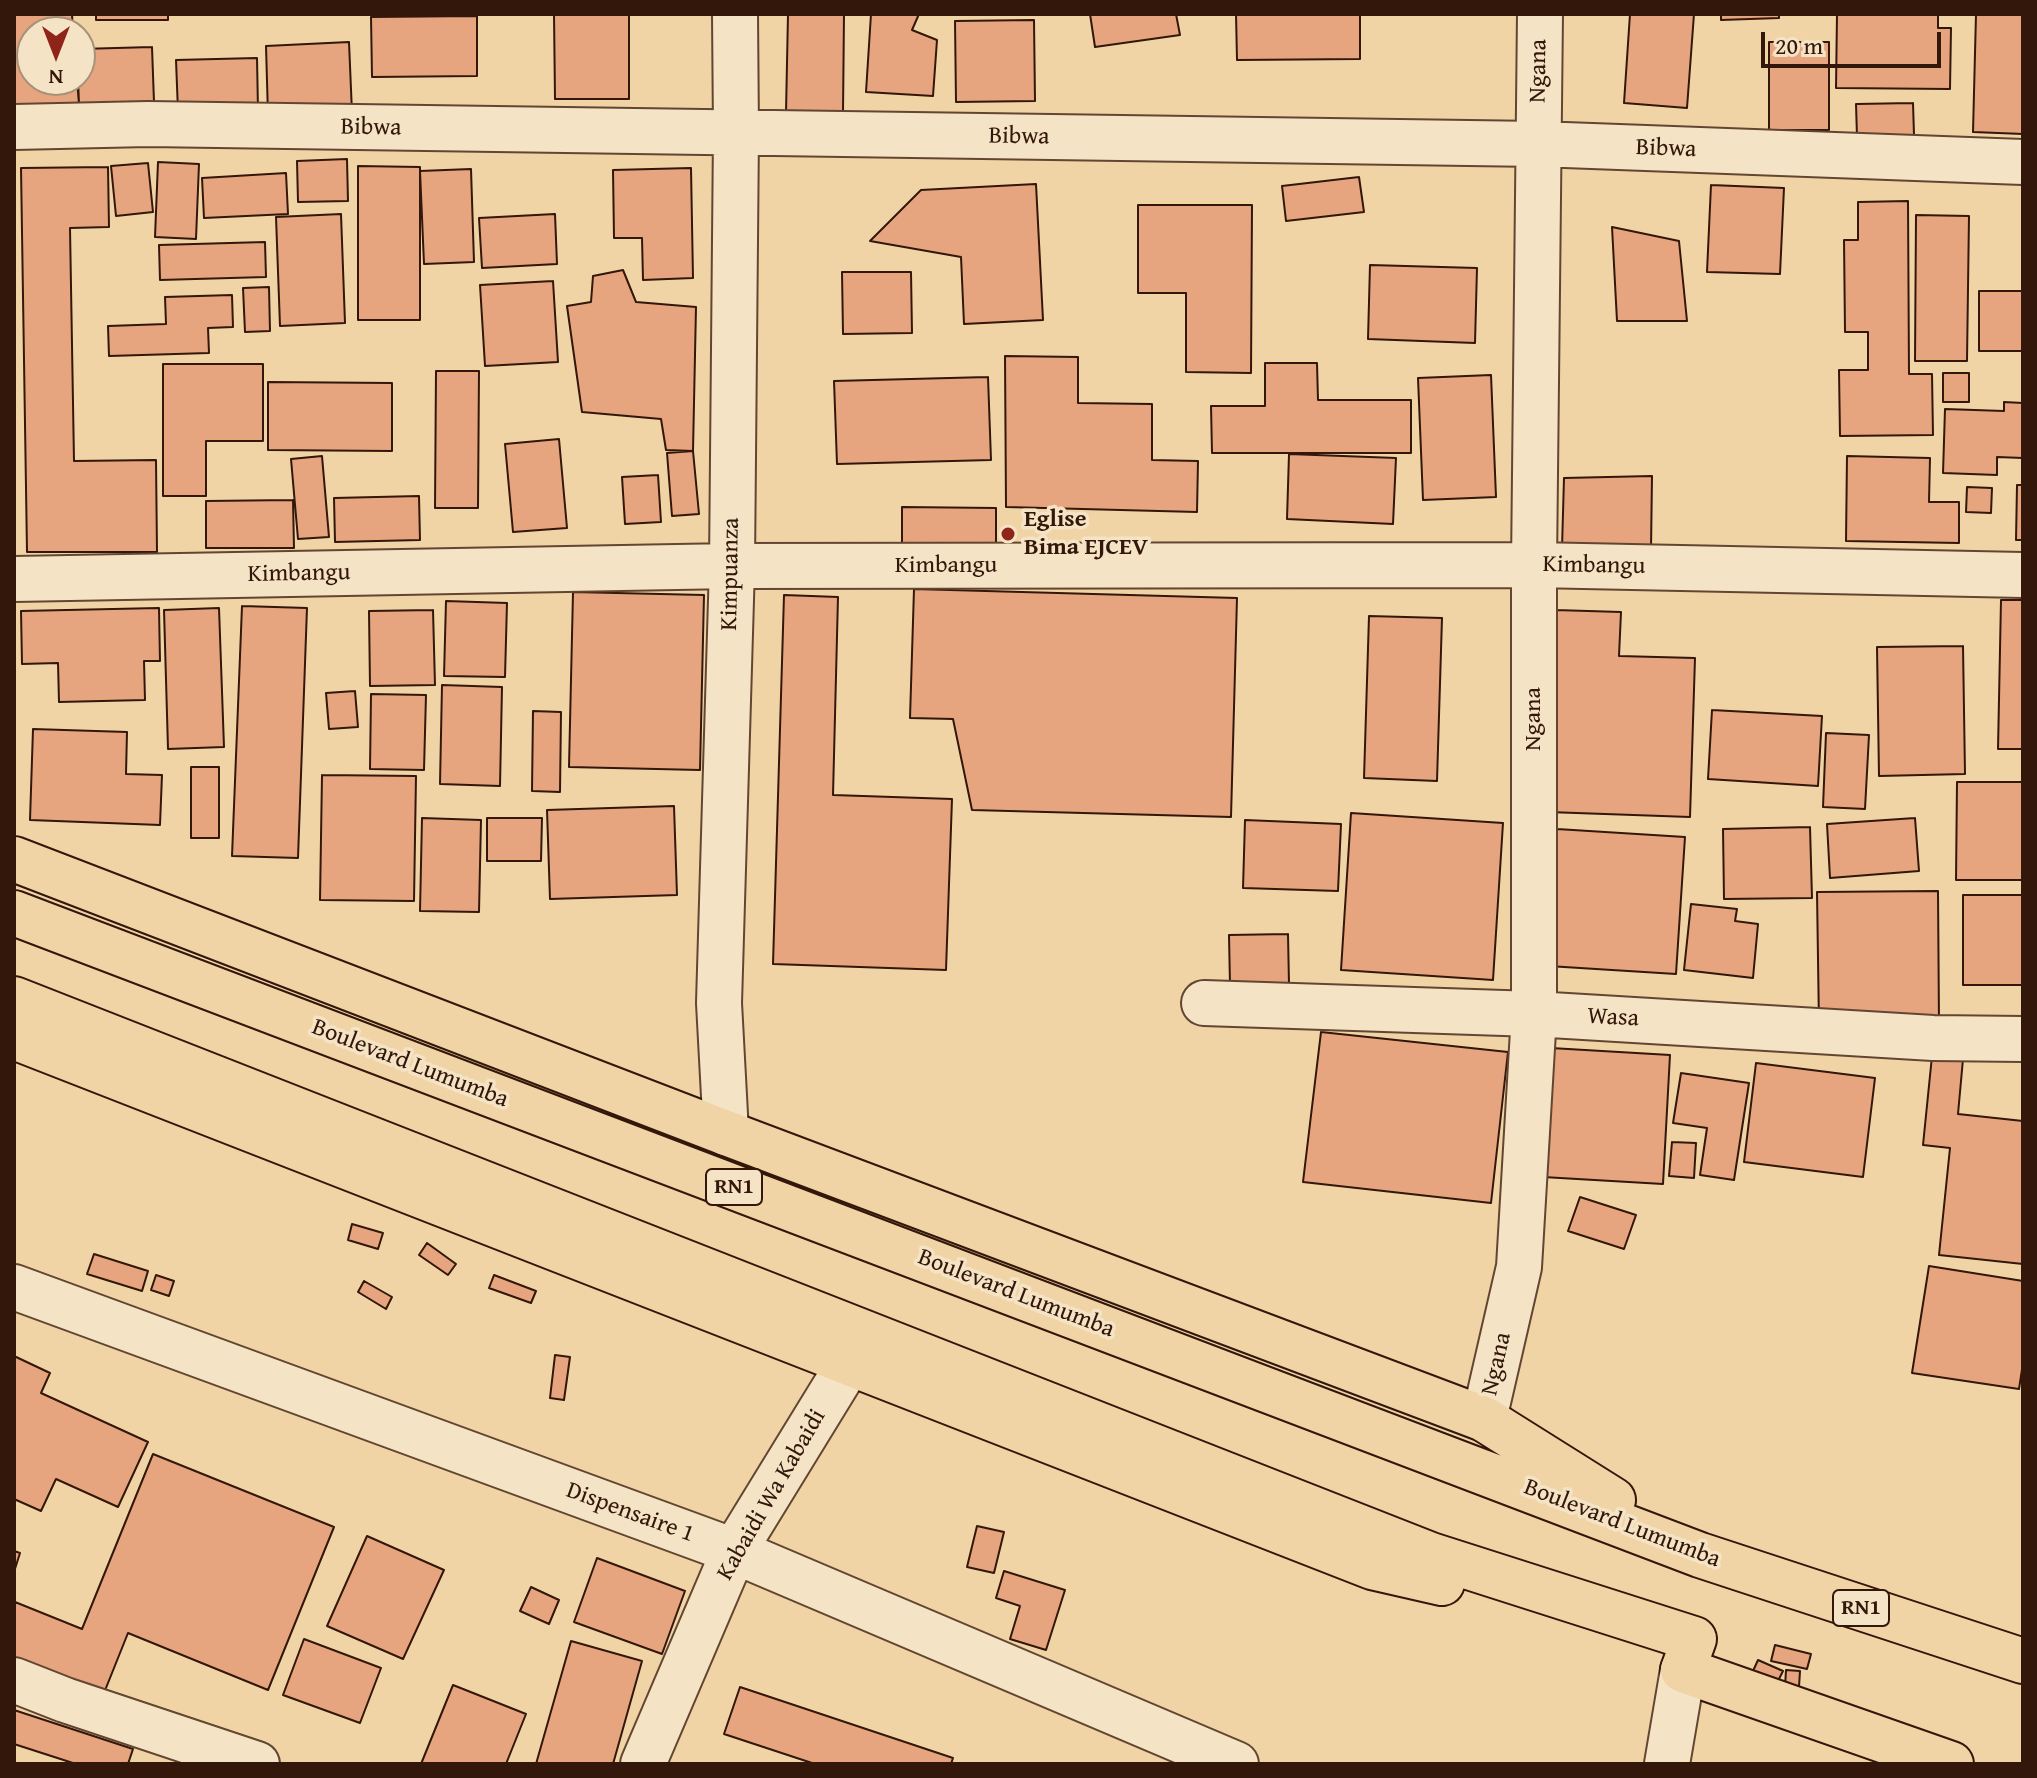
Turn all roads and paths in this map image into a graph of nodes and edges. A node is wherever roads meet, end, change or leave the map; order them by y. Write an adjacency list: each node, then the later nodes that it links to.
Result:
1 (735, 14): 4 (street, Kimpuanza)
2 (1540, 14): 5 (street, Ngana)
3 (14, 127): 4 (street, Bibwa)
4 (736, 132): 5 (street, Bibwa); 8 (street, Kimpuanza)
5 (1538, 144): 6 (street, Bibwa); 7 (street, Ngana)
6 (2023, 162)
7 (1534, 565): 8 (street, Kimbangu); 9 (street, Kimbangu); 15 (street, Ngana)
8 (732, 566): 10 (street, Kimbangu); 18 (street, Kimpuanza)
9 (2023, 575)
10 (14, 579)
11 (14, 859): 18 (highway)
12 (14, 913): 23 (highway, Boulevard Lumumba / RN1)
13 (14, 999): 24 (highway)
14 (1204, 1003): 15 (street, Wasa)
15 (1534, 1014): 17 (street, Wasa); 21 (street, Ngana)
16 (14, 1037): 20 (highway)
17 (2023, 1039)
18 (726, 1133): 21 (highway)
19 (14, 1287): 22 (street, Dispensaire 1)
20 (850, 1362): 22 (street, Kabaidi Wa Kabaidi); 24 (highway)
21 (1484, 1419): 23 (highway)
22 (734, 1551): 28 (street, Kabaidi Wa Kabaidi); 29 (street, Dispensaire 1)
23 (1700, 1555): 25 (highway, Boulevard Lumumba / RN1)
24 (1688, 1654): 30 (street); 31 (highway)
25 (2023, 1661)
26 (14, 1680): 27 (street)
27 (257, 1764)
28 (643, 1764)
29 (1236, 1764)
30 (1667, 1764)
31 (1951, 1764)

